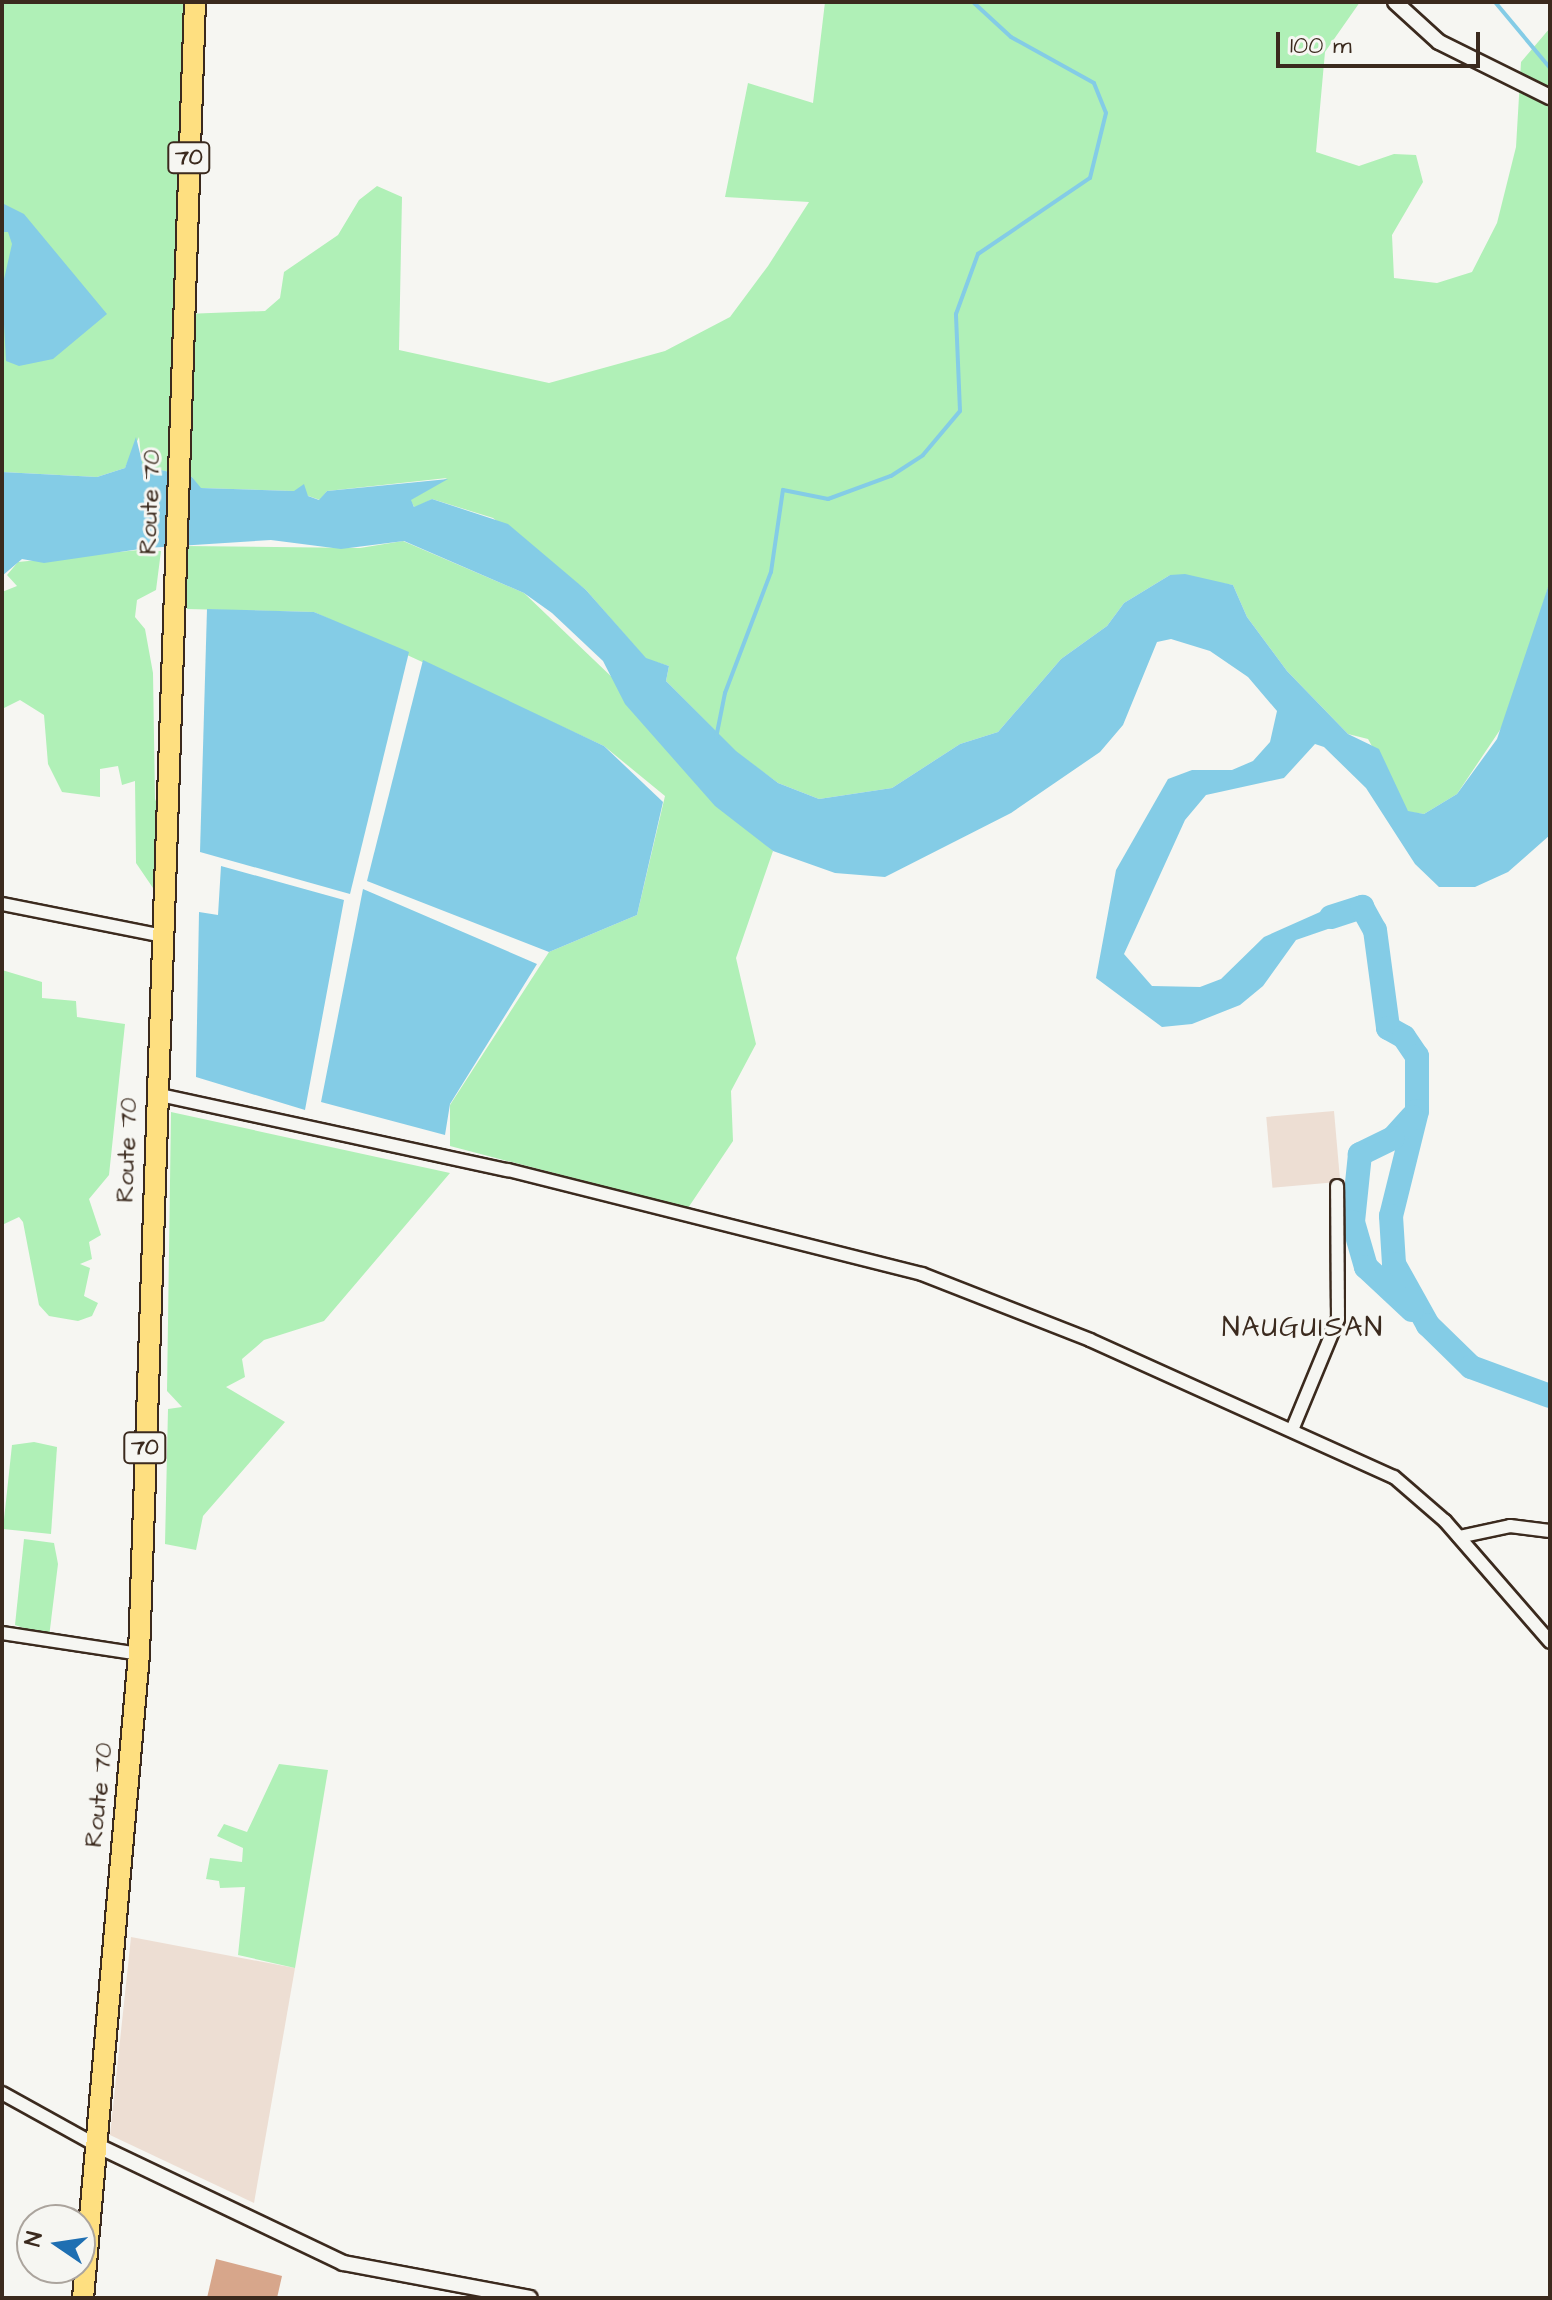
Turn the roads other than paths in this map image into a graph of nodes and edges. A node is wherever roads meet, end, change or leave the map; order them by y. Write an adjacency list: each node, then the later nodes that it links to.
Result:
1 (195, 2): 5 (highway, Route 70 / 70)
2 (1395, 2): 3 (street)
3 (1550, 97)
4 (2, 904): 5 (street)
5 (163, 936): 6 (highway, Route 70 / 70)
6 (155, 1094): 8 (street); 13 (highway, Route 70 / 70)
7 (1337, 1186): 8 (street)
8 (1292, 1430): 10 (street)
9 (1550, 1531): 10 (street)
10 (1459, 1537): 12 (street)
11 (2, 1633): 13 (street)
12 (1550, 1642)
13 (139, 1654): 15 (highway, Route 70 / 70)
14 (2, 2093): 15 (street)
15 (94, 2144): 16 (street); 17 (highway, Route 70 / 70)
16 (507, 2296): 18 (street)
17 (83, 2298)
18 (530, 2298)

